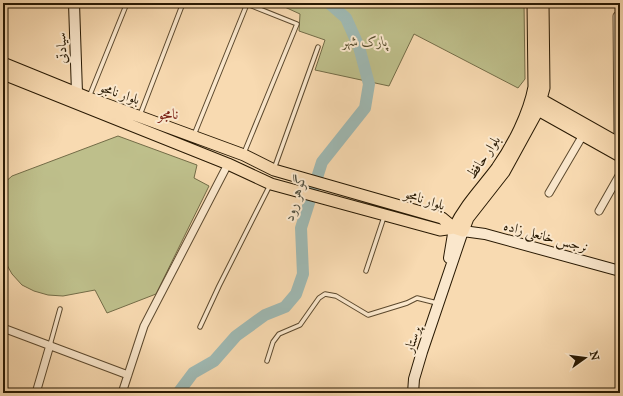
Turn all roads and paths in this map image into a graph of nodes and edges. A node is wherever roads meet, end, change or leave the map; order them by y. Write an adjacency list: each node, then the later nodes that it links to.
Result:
1 (74, 3): 12 (street, سیادتی)
2 (127, 3): 13 (lane)
3 (183, 3): 15 (lane)
4 (533, 3): 14 (main road, بلوار حافظ)
5 (543, 3): 14 (main road, بلوار حافظ)
6 (247, 4): 17 (lane); 19 (lane)
7 (617, 16): 18 (street)
8 (318, 47): 22 (lane)
9 (3, 63): 11 (main road, بلوار نامجو)
10 (3, 74): 11 (main road, بلوار نامجو)
11 (19, 75): 12 (main road, بلوار نامجو); 21 (main road, بلوار نامجو)
12 (77, 93): 13 (main road, بلوار نامجو)
13 (89, 98): 15 (main road, بلوار نامجو)
14 (537, 103): 16 (main road); 18 (main road); 30 (main road, بلوار حافظ)
15 (140, 115): 17 (main road, بلوار نامجو)
16 (583, 135): 20 (main road); 26 (street)
17 (194, 136): 19 (main road, بلوار نامجو)
18 (619, 144)
19 (244, 155): 22 (main road, بلوار نامجو)
20 (620, 156)
21 (228, 164): 24 (main road, بلوار نامجو); 39 (street)
22 (274, 170): 25 (main road, بلوار نامجو)
23 (620, 174): 28 (street)
24 (271, 184): 27 (main road, بلوار نامجو); 36 (lane)
25 (323, 185): 27 (main road); 30 (main road, بلوار نامجو)
26 (549, 193)
27 (318, 198): 29 (main road, بلوار نامجو)
28 (599, 211)
29 (384, 216): 30 (main road, بلوار نامجو); 31 (lane)
30 (459, 230): 32 (street, نرجس خانعلی زاده); 33 (street, پرستار)
31 (366, 271)
32 (620, 271)
33 (440, 300): 38 (lane); 42 (street, پرستار)
34 (60, 309): 37 (lane)
35 (3, 328): 37 (street)
36 (200, 328)
37 (50, 345): 39 (street); 40 (street)
38 (267, 361)
39 (128, 375): 41 (street)
40 (36, 393)
41 (122, 393)
42 (413, 393)

